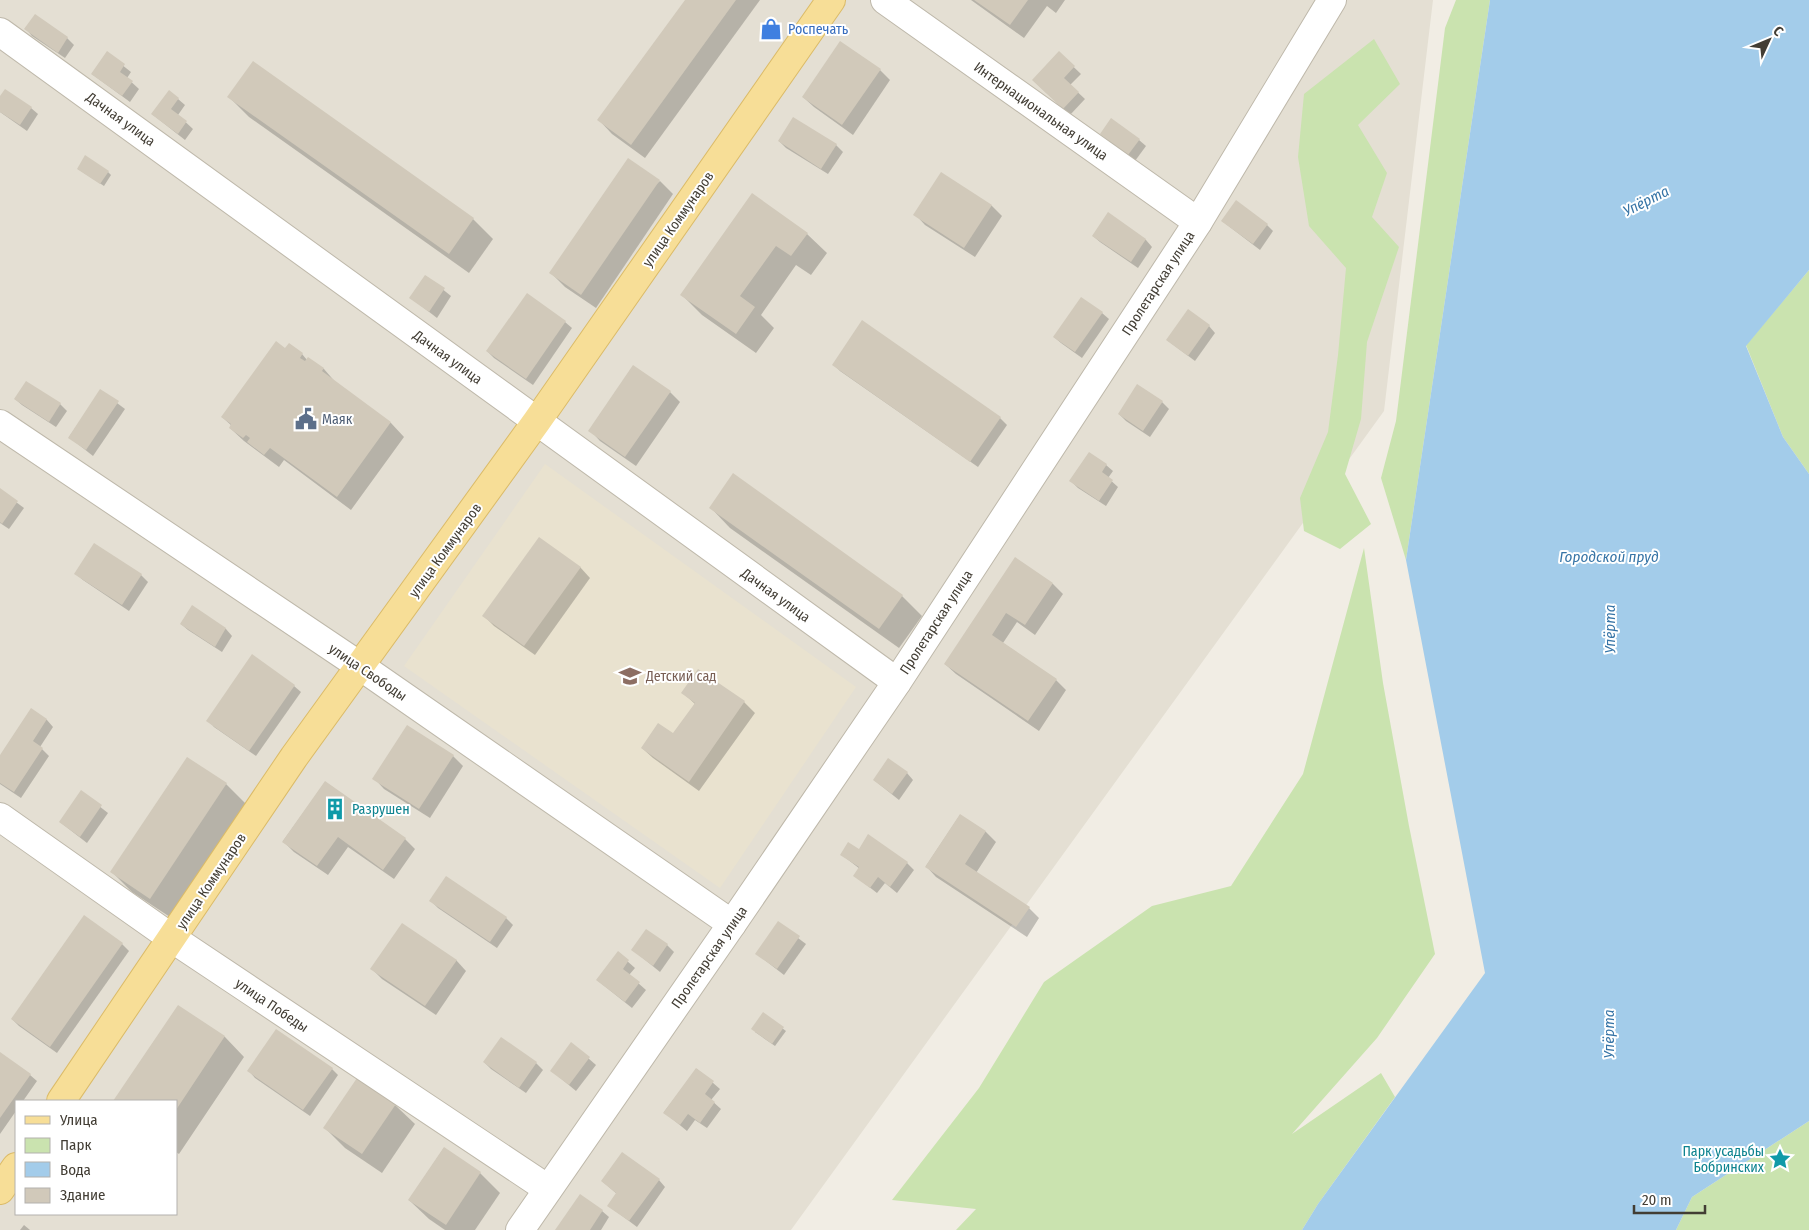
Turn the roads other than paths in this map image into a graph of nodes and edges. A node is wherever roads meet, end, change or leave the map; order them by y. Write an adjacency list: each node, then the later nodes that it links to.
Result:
1 (831, 0): 6 (main road, улица Коммунаров)
2 (885, 0): 5 (street, Интернациональная улица)
3 (1332, 0): 5 (street, Пролетарская улица)
4 (0, 32): 6 (street, Дачная улица)
5 (1198, 222): 9 (street, Пролетарская улица)
6 (538, 421): 8 (main road, улица Коммунаров); 9 (street, Дачная улица)
7 (0, 424): 8 (street, улица Свободы)
8 (360, 666): 11 (street, улица Свободы); 12 (main road, улица Коммунаров)
9 (897, 682): 11 (street, Пролетарская улица)
10 (0, 817): 12 (street, улица Победы)
11 (732, 924): 15 (street, Пролетарская улица)
12 (173, 939): 13 (main road, улица Коммунаров); 15 (street, улица Победы)
13 (62, 1100)
14 (15, 1168): 16 (main road)
15 (548, 1189): 17 (street, Пролетарская улица)
16 (0, 1190)
17 (520, 1230)

